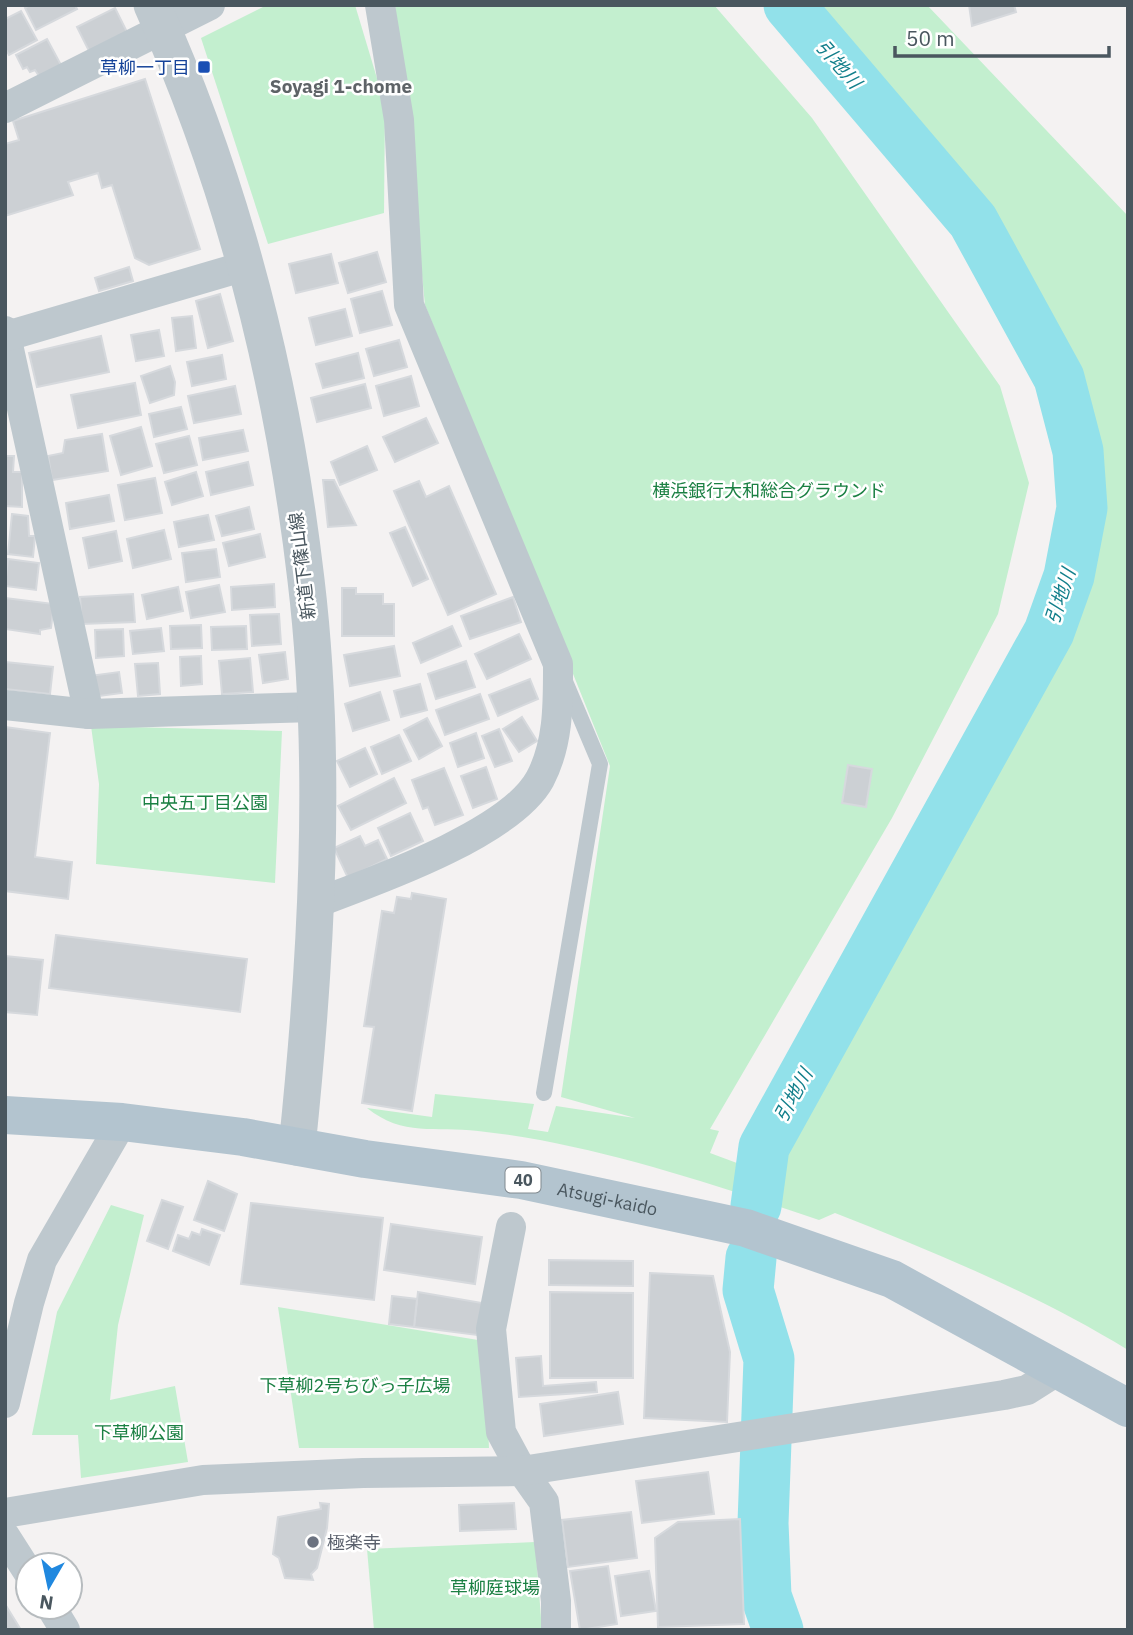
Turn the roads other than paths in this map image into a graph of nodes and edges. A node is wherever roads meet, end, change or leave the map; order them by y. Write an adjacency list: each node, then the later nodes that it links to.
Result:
1 (210, 5): 3 (street)
2 (380, 5): 7 (street)
3 (157, 17): 4 (street); 5 (street, 新道下篠山線)
4 (5, 108)
5 (245, 266): 6 (street); 9 (street, 新道下篠山線)
6 (6, 334): 10 (street)
7 (558, 664): 11 (street); 12 (lane)
8 (5, 705): 10 (street)
9 (314, 707): 10 (street); 11 (street, 新道下篠山線)
10 (89, 714)
11 (316, 903): 15 (street, 新道下篠山線)
12 (544, 1093)
13 (5, 1115): 14 (main road, Atsugi-kaido / 40)
14 (122, 1122): 15 (main road, Atsugi-kaido / 40); 18 (street)
15 (298, 1147): 17 (main road, Atsugi-kaido / 40)
16 (511, 1227): 20 (street)
17 (1057, 1371): 19 (main road, Atsugi-kaido / 40); 20 (street)
18 (5, 1404)
19 (1128, 1408)
20 (522, 1471): 21 (street); 24 (street)
21 (5, 1513)
22 (5, 1536): 23 (street)
23 (15, 1551)
24 (555, 1630)

